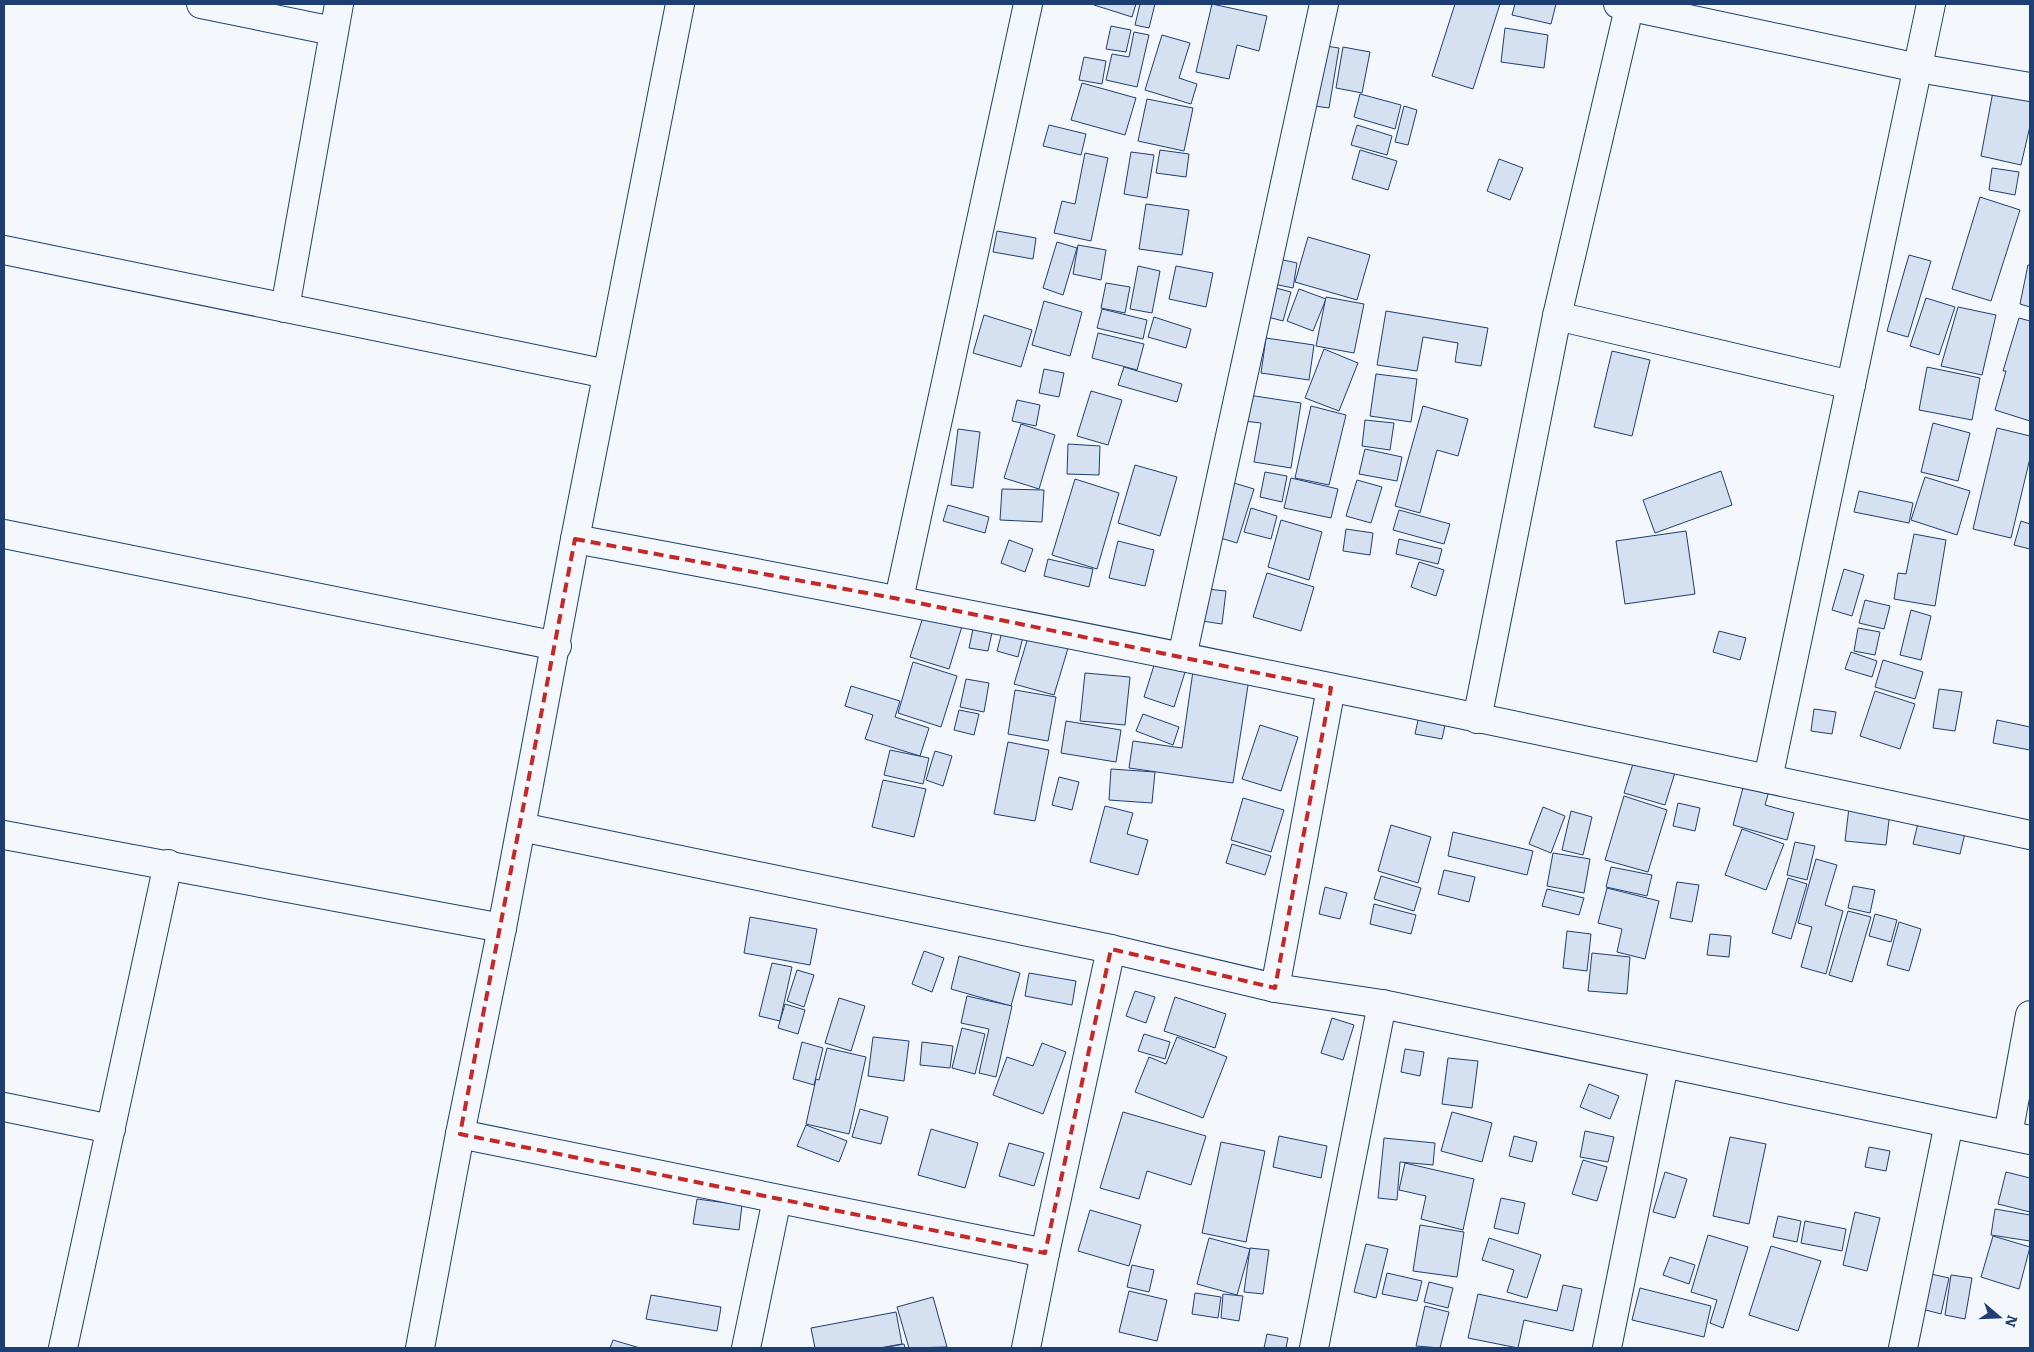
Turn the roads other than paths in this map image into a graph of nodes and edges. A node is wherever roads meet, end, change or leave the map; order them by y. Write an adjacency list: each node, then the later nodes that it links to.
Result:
1 (201, 4): 8 (street)
2 (339, 4): 8 (street)
3 (680, 4): 14 (street)
4 (1028, 4): 18 (street)
5 (1324, 4): 20 (street)
6 (1931, 4): 9 (street)
7 (1626, 5): 9 (street); 13 (street)
8 (333, 31): 12 (street)
9 (1918, 68): 10 (street); 15 (street)
10 (2030, 88)
11 (4, 250): 12 (street)
12 (285, 308): 14 (street)
13 (1557, 316): 15 (street); 22 (street)
14 (607, 374): 17 (street)
15 (1851, 385): 23 (street)
16 (4, 534): 19 (street)
17 (575, 539): 18 (street); 19 (street)
18 (899, 599): 20 (street)
19 (556, 646): 24 (street)
20 (1182, 657): 21 (street)
21 (1330, 688): 22 (street); 30 (street)
22 (1476, 719): 23 (street)
23 (1768, 778): 26 (street)
24 (521, 826): 28 (street); 29 (street)
25 (4, 835): 27 (street)
26 (2030, 835)
27 (168, 864): 28 (street); 36 (street)
28 (502, 928): 37 (street)
29 (1111, 949): 30 (street); 40 (street)
30 (1275, 988): 31 (street)
31 (1382, 1004): 33 (street); 45 (street)
32 (2030, 1015): 38 (street)
33 (1664, 1065): 35 (street); 46 (street)
34 (4, 1107): 36 (street)
35 (1949, 1123): 38 (street); 47 (street)
36 (111, 1129): 41 (street)
37 (460, 1134): 39 (street); 42 (street)
38 (2019, 1137)
39 (777, 1199): 40 (street); 43 (street)
40 (1045, 1253): 44 (street)
41 (63, 1348)
42 (420, 1348)
43 (746, 1348)
44 (1026, 1348)
45 (1314, 1348)
46 (1607, 1348)
47 (1903, 1348)

